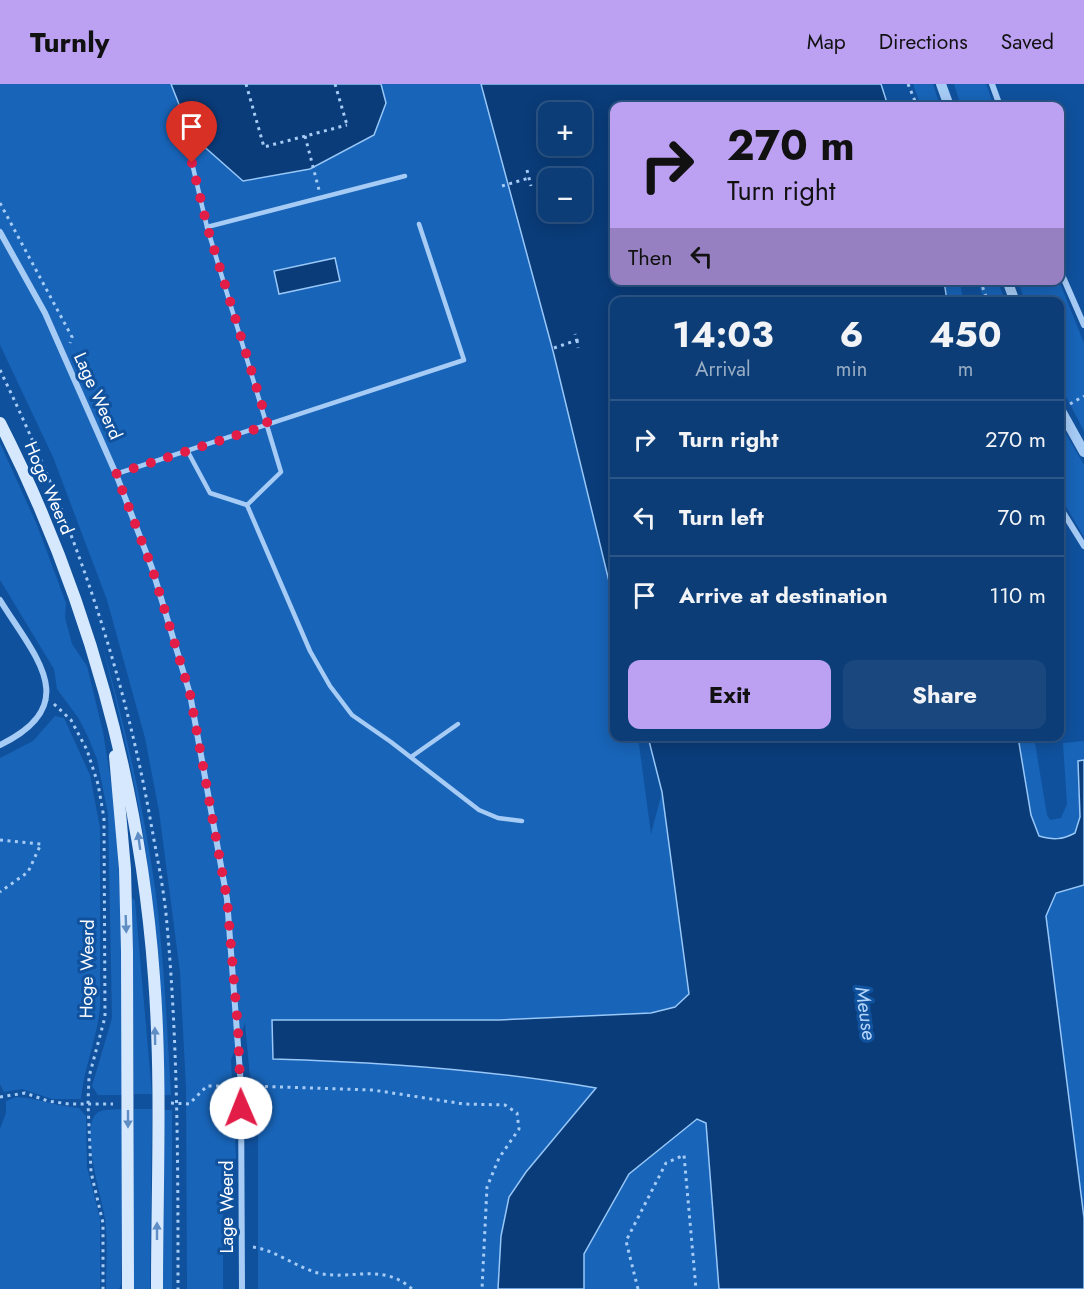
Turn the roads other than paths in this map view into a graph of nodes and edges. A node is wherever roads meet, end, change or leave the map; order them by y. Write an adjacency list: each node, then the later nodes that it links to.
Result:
1 (942, 84): 3 (street)
2 (992, 84): 4 (street)
3 (948, 102)
4 (999, 102)
5 (192, 163): 8 (lane)
6 (405, 176): 8 (lane)
7 (419, 224): 14 (lane)
8 (207, 226): 14 (lane)
9 (0, 232): 17 (street, Lage Weerd)
10 (1064, 279): 11 (street)
11 (1084, 326)
12 (1064, 416): 16 (street)
13 (0, 423): 23 (main road, Hoge Weerd)
14 (268, 425): 15 (lane); 18 (lane)
15 (188, 452): 17 (lane); 18 (lane)
16 (1084, 452)
17 (116, 474): 29 (street, Lage Weerd)
18 (247, 505): 25 (lane)
19 (1064, 514): 20 (street)
20 (1084, 546)
21 (0, 600): 24 (street)
22 (458, 724): 25 (lane)
23 (115, 740): 27 (main road, Hoge Weerd, one-way to 27); 28 (main road, Hoge Weerd, one-way to 23)
24 (0, 745)
25 (411, 757): 26 (lane)
26 (522, 821)
27 (128, 1289)
28 (157, 1289)
29 (242, 1289)

